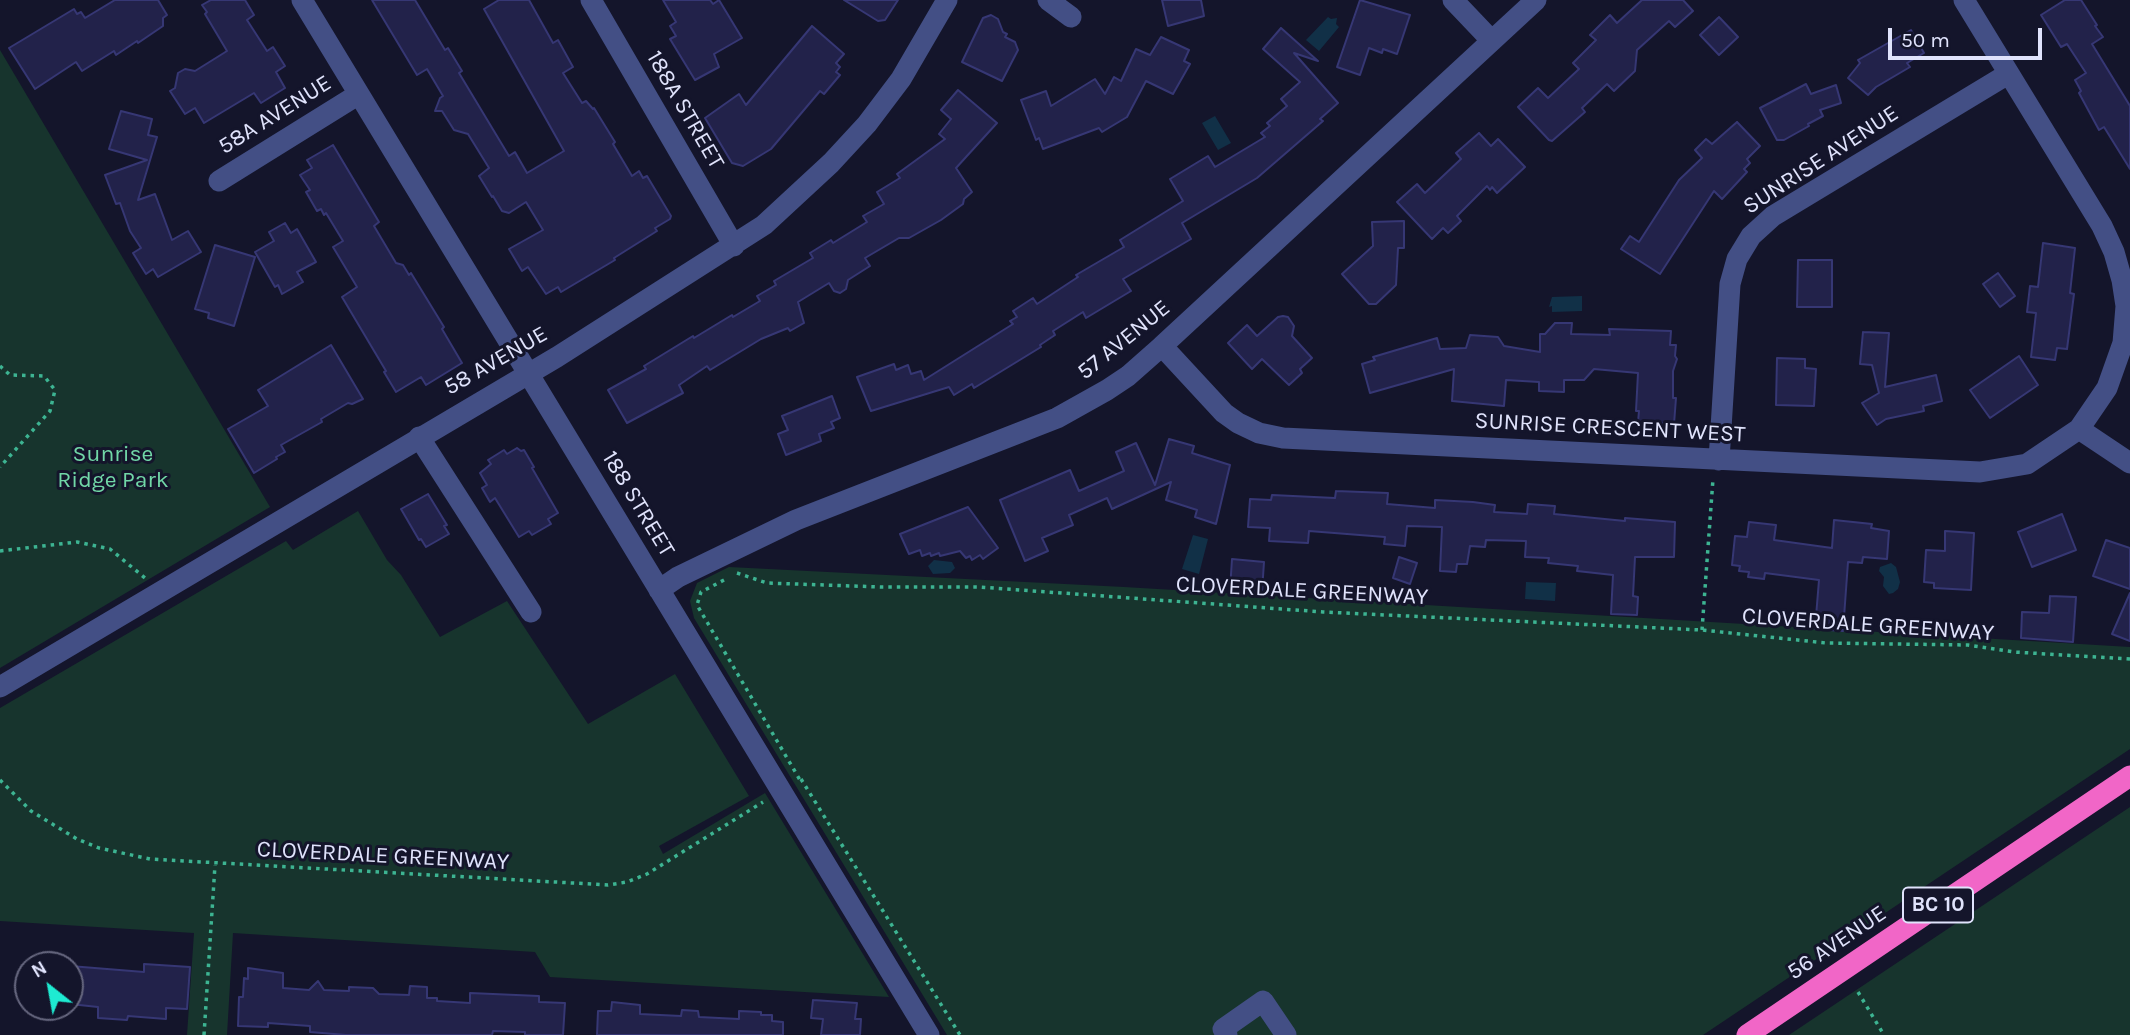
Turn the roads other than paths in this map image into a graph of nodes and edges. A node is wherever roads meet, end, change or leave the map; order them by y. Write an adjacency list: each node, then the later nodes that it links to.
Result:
1 (302, 0): 11 (street, 188 STREET)
2 (591, 0): 13 (street, 188A STREET)
3 (947, 0): 13 (street, 58 AVENUE)
4 (1048, 0): 8 (street)
5 (1453, 0): 9 (street)
6 (1536, 0): 9 (street, 57 AVENUE)
7 (1964, 0): 10 (street)
8 (1070, 16)
9 (1492, 41): 14 (street, 57 AVENUE)
10 (2008, 74): 16 (street); 19 (street, SUNRISE AVENUE)
11 (359, 94): 12 (street, 58A AVENUE); 15 (street, 188 STREET)
12 (219, 181)
13 (734, 246): 15 (street, 58 AVENUE)
14 (1162, 346): 19 (street, SUNRISE CRESCENT WEST); 20 (street, 57 AVENUE)
15 (528, 373): 17 (street, 58 AVENUE); 20 (street, 188 STREET)
16 (2079, 429): 18 (street); 19 (street, SUNRISE CRESCENT WEST)
17 (419, 437): 21 (street); 22 (street, 58 AVENUE)
18 (2130, 463)
19 (1716, 468)
20 (659, 590): 24 (street, 188 STREET)
21 (531, 612)
22 (0, 687)
23 (2130, 776): 27 (highway, 56 AVENUE / BC 10)
24 (929, 1035)
25 (1227, 1035): 26 (street)
26 (1286, 1035)
27 (1747, 1035)

